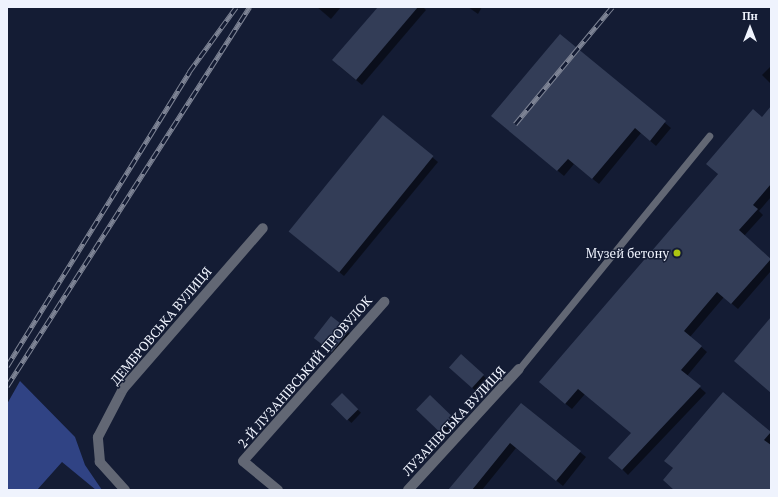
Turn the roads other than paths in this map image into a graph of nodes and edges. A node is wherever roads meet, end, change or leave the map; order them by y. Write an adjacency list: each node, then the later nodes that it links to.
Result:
1 (709, 136): 4 (lane)
2 (263, 228): 5 (street, ДЕМБРОВСЬКА ВУЛИЦЯ)
3 (384, 302): 6 (street, 2-Й ЛУЗАНІВСЬКИЙ ПРОВУЛОК)
4 (518, 369): 7 (street, ЛУЗАНІВСЬКА ВУЛИЦЯ)
5 (125, 490)
6 (278, 490)
7 (408, 490)

